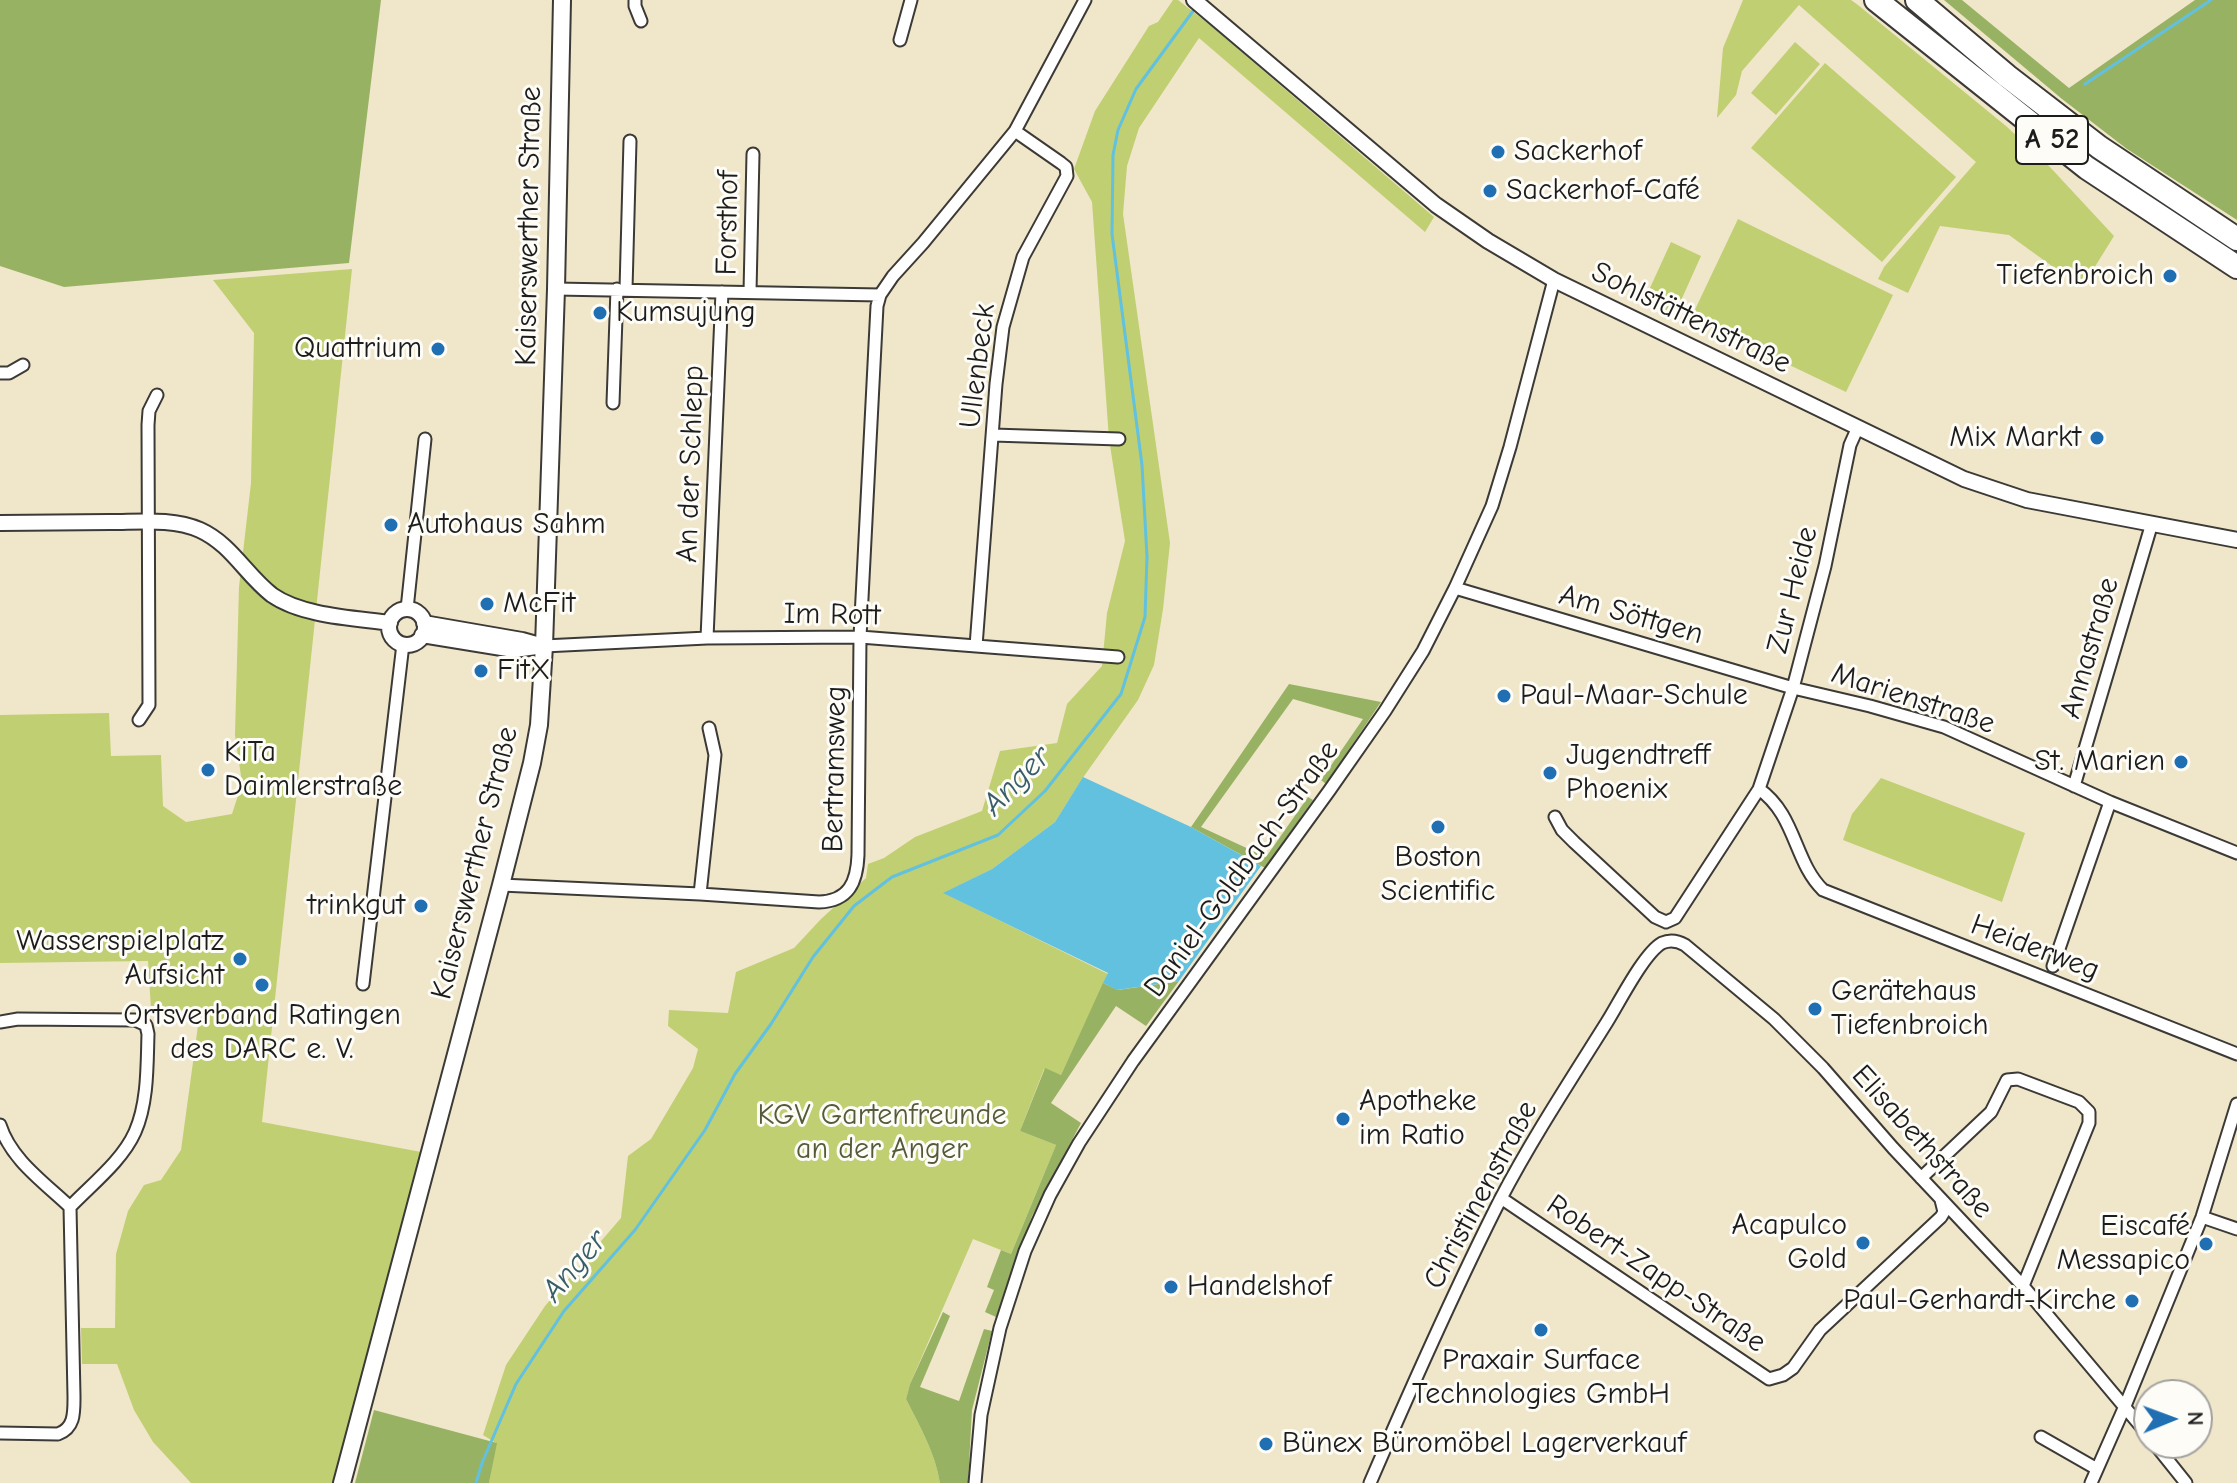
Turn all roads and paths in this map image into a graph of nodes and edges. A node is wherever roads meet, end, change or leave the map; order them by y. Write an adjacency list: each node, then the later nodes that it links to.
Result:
1 (562, 0): 16 (main road, Kaiserswerther Straße)
2 (635, 0): 8 (street)
3 (911, 0): 9 (street)
4 (1085, 0): 10 (street)
5 (1194, 0): 15 (street, Sohlstättenstraße)
6 (1876, 0): 14 (highway, A 52)
7 (1917, 0): 13 (highway, A 52)
8 (641, 21)
9 (900, 40)
10 (1015, 131): 20 (street); 26 (street, Ullenbeck)
11 (630, 141): 17 (street)
12 (753, 154): 19 (street, Forsthof)
13 (2237, 239)
14 (2237, 267)
15 (1554, 280): 25 (street, Sohlstättenstraße); 33 (street, Daniel-Goldbach-Straße)
16 (556, 289): 17 (street); 40 (main road, Kaiserswerther Straße)
17 (621, 289): 18 (street); 24 (street)
18 (722, 292): 19 (street); 38 (street, An der Schlepp)
19 (750, 292): 20 (street)
20 (880, 295): 37 (street, Bertramsweg)
21 (23, 365): 22 (street)
22 (0, 373)
23 (157, 395): 29 (street)
24 (613, 403)
25 (1858, 427): 31 (street, Sohlstättenstraße); 43 (street, Zur Heide)
26 (993, 435): 28 (street); 41 (street, Ullenbeck)
27 (425, 439): 34 (street)
28 (1119, 439)
29 (148, 522): 30 (street); 35 (street); 44 (street)
30 (0, 523)
31 (2152, 523): 32 (street, Sohlstättenstraße); 46 (street, Annastraße)
32 (2237, 540)
33 (1455, 588): 43 (street, Am Söttgen); 75 (street, Daniel-Goldbach-Straße)
34 (407, 609): 35 (street); 36 (street)
35 (390, 623): 39 (street)
36 (423, 629): 39 (street); 40 (street)
37 (860, 637): 38 (street, Im Rott); 41 (street, Im Rott); 52 (street, Bertramsweg)
38 (707, 638): 40 (street, Im Rott)
39 (403, 644): 56 (street)
40 (544, 646): 51 (main road, Kaiserswerther Straße)
41 (976, 646): 42 (street, Im Rott)
42 (1118, 657)
43 (1793, 688): 46 (street, Marienstraße); 47 (street, Zur Heide)
44 (139, 720)
45 (709, 728): 52 (street)
46 (2074, 786): 48 (street, Marienstraße)
47 (1759, 789): 53 (street, Zur Heide); 58 (street, Heiderweg)
48 (2110, 802): 50 (street, Marienstraße); 55 (street)
49 (1555, 817): 53 (street)
50 (2237, 853)
51 (501, 885): 52 (street, Bertramsweg); 74 (main road, Kaiserswerther Straße)
52 (700, 894)
53 (1666, 922): 54 (street)
54 (1664, 942): 61 (street, Elisabethstraße); 62 (street, Christinenstraße)
55 (2053, 966)
56 (363, 984)
57 (0, 1022): 64 (street)
58 (2237, 1054)
59 (2237, 1104): 65 (street)
60 (0, 1125): 64 (street)
61 (1921, 1178): 63 (street, Elisabethstraße); 67 (street)
62 (1501, 1198): 63 (street, Robert-Zapp-Straße); 76 (street, Christinenstraße)
63 (1941, 1199): 67 (street, Elisabethstraße)
64 (70, 1207): 70 (street)
65 (2202, 1217): 66 (street); 68 (street)
66 (2237, 1229)
67 (2023, 1286): 68 (street, Elisabethstraße)
68 (2125, 1406): 69 (street, Elisabethstraße); 73 (street)
69 (2133, 1416)
70 (0, 1433)
71 (2041, 1437): 73 (street)
72 (2167, 1459): 78 (street)
73 (2097, 1469): 77 (street)
74 (342, 1483)
75 (975, 1483)
76 (1370, 1483)
77 (2091, 1483)
78 (2186, 1483)

